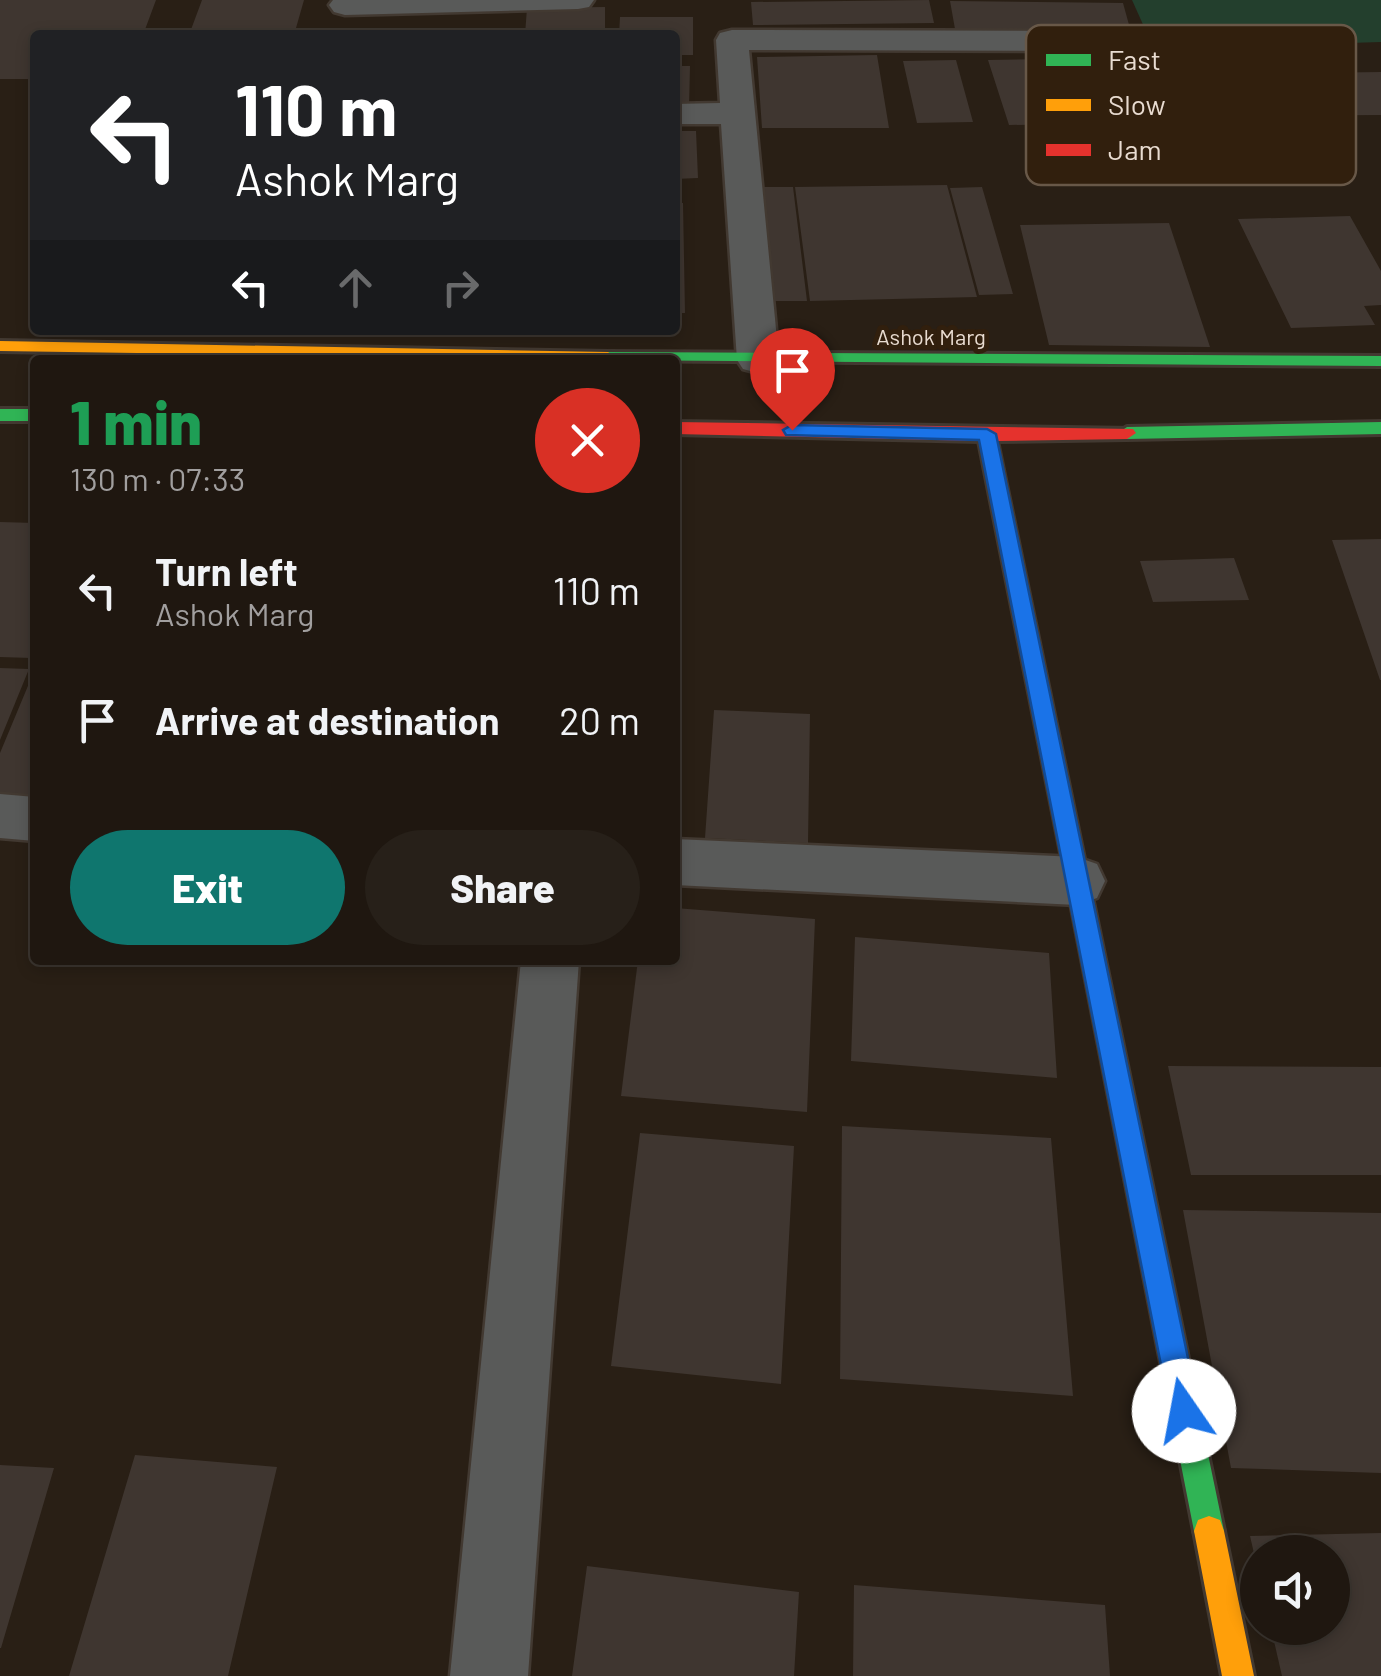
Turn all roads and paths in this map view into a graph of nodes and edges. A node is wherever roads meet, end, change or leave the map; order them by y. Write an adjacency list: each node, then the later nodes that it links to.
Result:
1 (578, 0): 2 (street)
2 (342, 13)
3 (1026, 40): 4 (street)
4 (736, 113): 5 (street); 9 (street)
5 (680, 114)
6 (0, 346): 7 (street, Ashok Marg)
7 (487, 355)
8 (680, 359): 9 (street, Ashok Marg)
9 (758, 360): 10 (street, Ashok Marg)
10 (1381, 360)
11 (0, 415): 12 (street)
12 (30, 415)
13 (680, 428): 15 (street)
14 (1381, 428): 15 (street)
15 (987, 434): 19 (street)
16 (0, 816): 17 (street)
17 (30, 819)
18 (680, 862): 19 (street)
19 (1077, 881): 22 (street)
20 (550, 965): 21 (street)
21 (488, 1676)
22 (1238, 1676)

